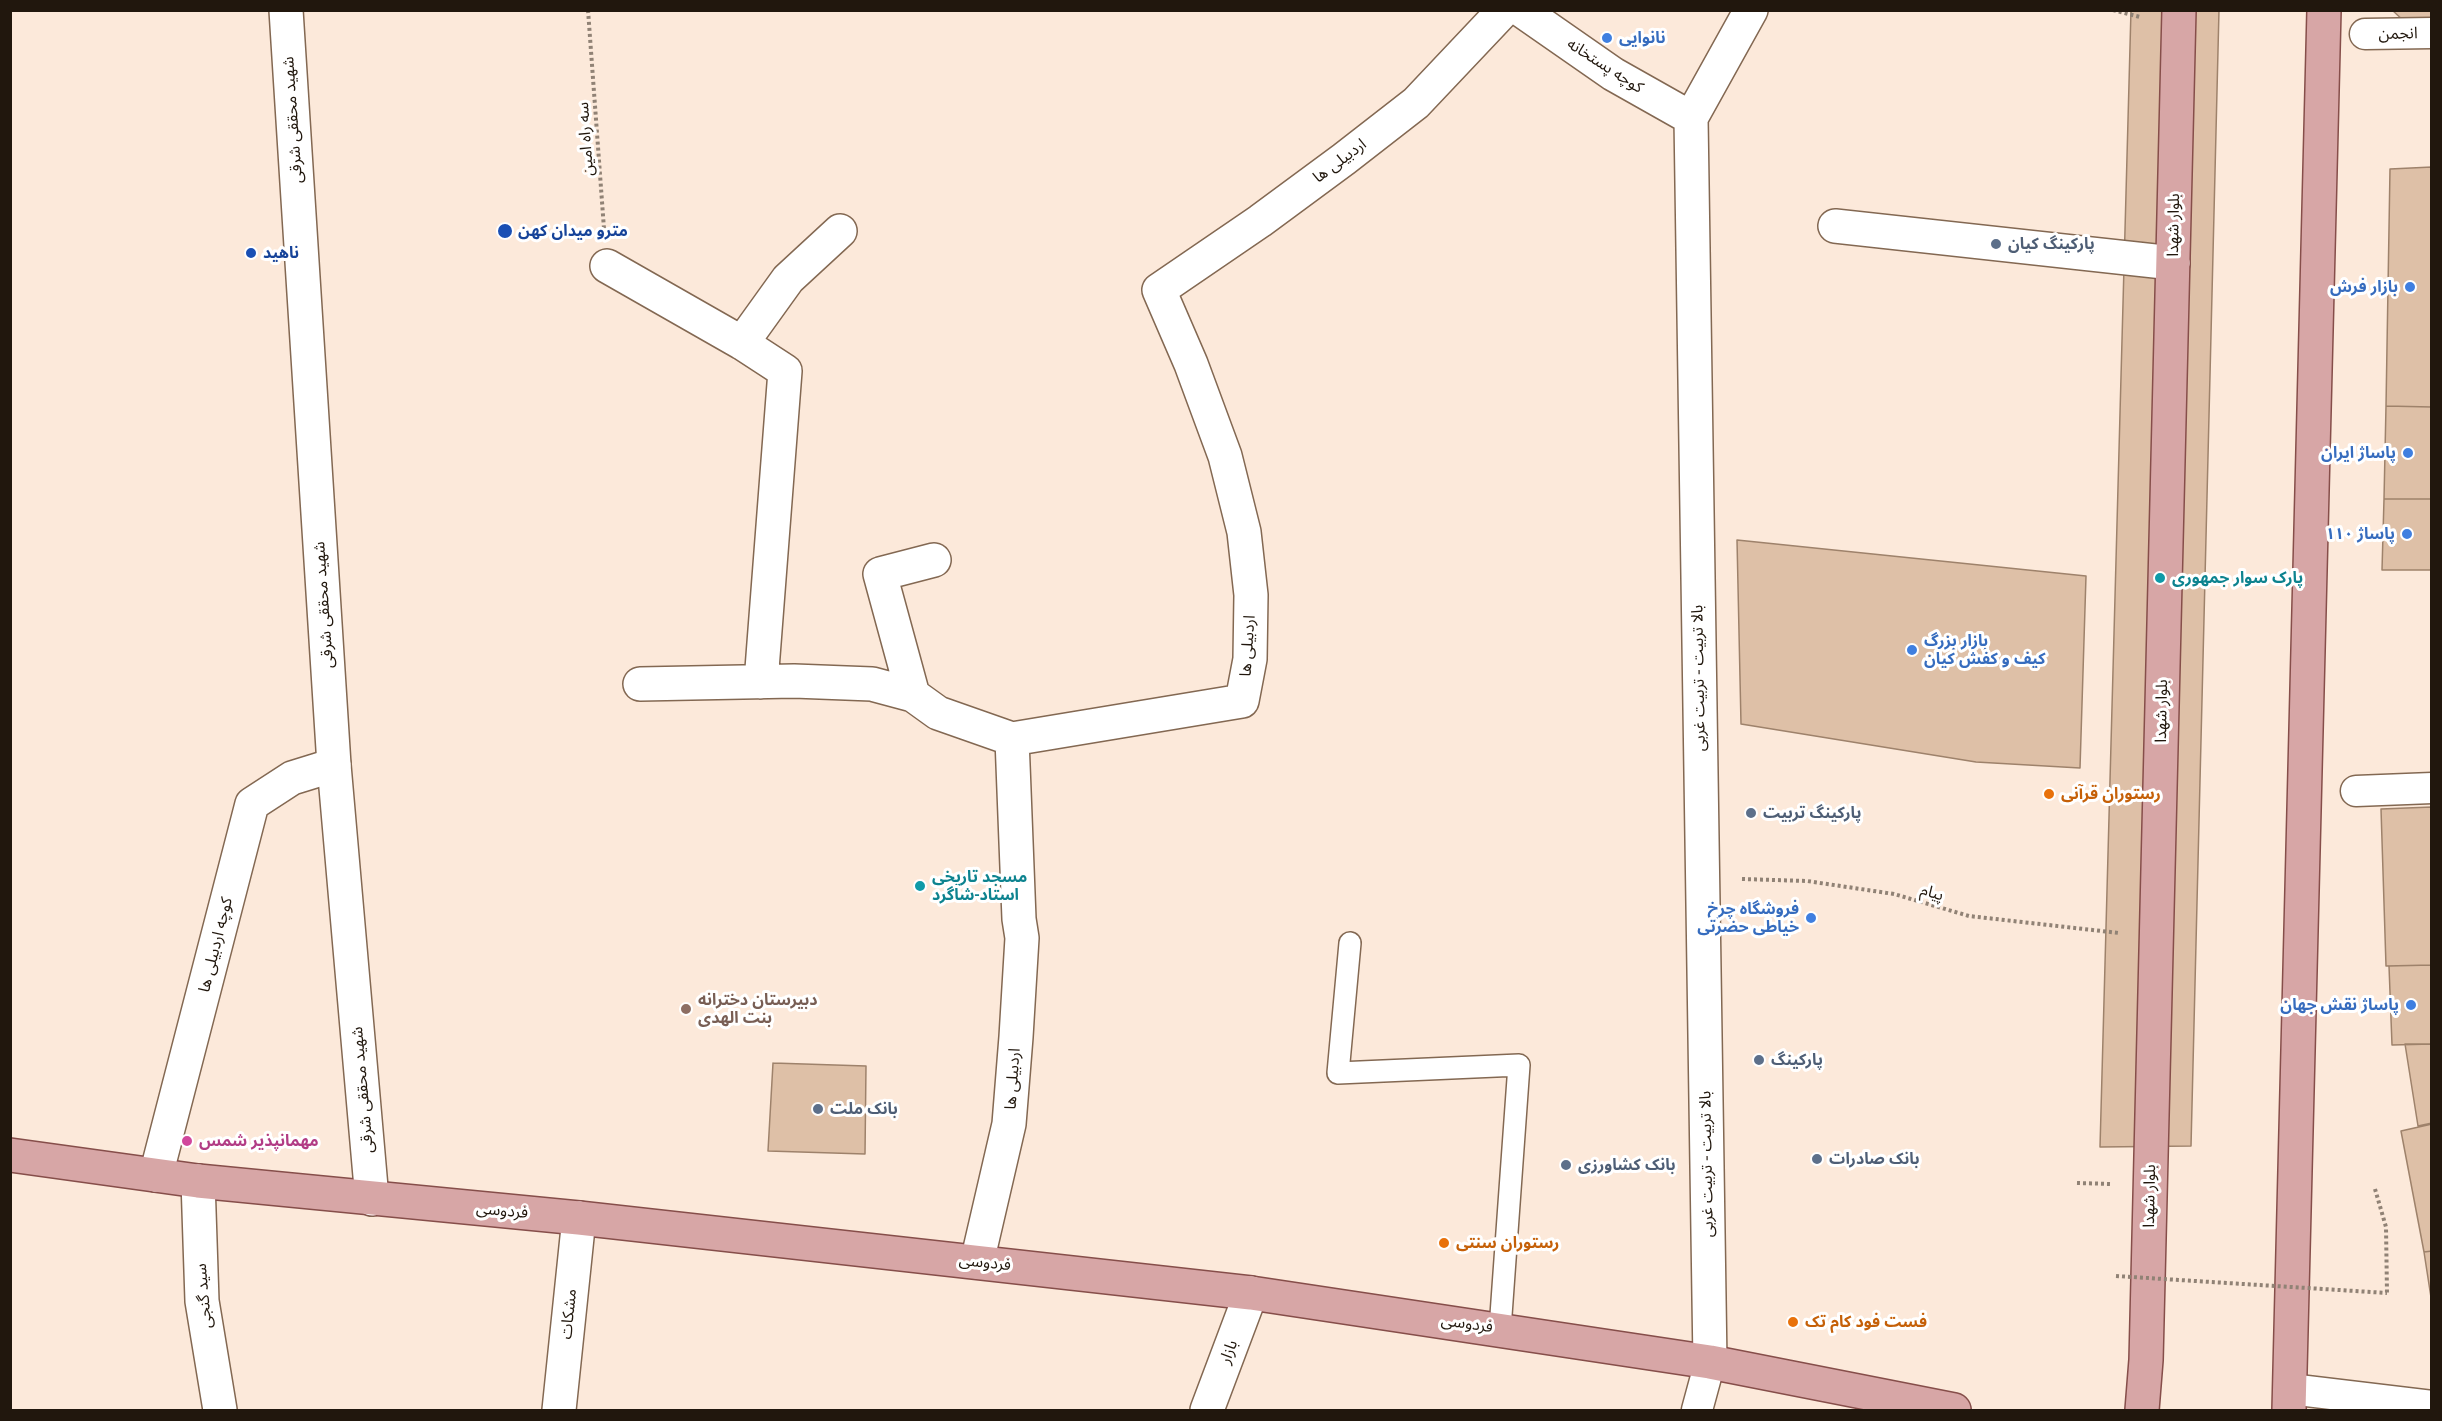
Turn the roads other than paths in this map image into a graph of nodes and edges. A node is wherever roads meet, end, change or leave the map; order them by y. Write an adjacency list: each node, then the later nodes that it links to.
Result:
1 (286, 10): 20 (street, شهید محققی شرقی)
2 (1504, 10): 19 (street, اردبیلی ها)
3 (1521, 10): 9 (street, کوچه پستخانه)
4 (1751, 10): 9 (street, بالا تربیت - تربیت غربی)
5 (2179, 10): 12 (main road, بلوار شهدا)
6 (2324, 10): 33 (main road)
7 (2432, 33): 8 (street, انجمن)
8 (2365, 34)
9 (1691, 118): 32 (street, بالا تربیت - تربیت غربی)
10 (1835, 226): 12 (street)
11 (840, 231): 14 (street)
12 (2173, 263): 40 (main road, بلوار شهدا)
13 (607, 266): 14 (street)
14 (742, 343): 16 (street)
15 (934, 560): 18 (street)
16 (761, 682): 17 (street); 18 (street)
17 (640, 684)
18 (913, 696): 19 (street)
19 (1012, 739): 29 (street, اردبیلی ها)
20 (334, 765): 25 (street, کوچه اردبیلی ها); 27 (street, شهید محققی شرقی)
21 (2432, 788): 22 (street)
22 (2356, 790)
23 (1350, 943): 31 (lane)
24 (10, 1155): 25 (main road, فردوسی)
25 (156, 1175): 26 (main road, فردوسی)
26 (198, 1181): 27 (main road, فردوسی); 35 (street, سید گنجی)
27 (372, 1199): 28 (main road, فردوسی)
28 (579, 1218): 29 (main road, فردوسی); 36 (street, مشکات)
29 (977, 1262): 30 (main road, فردوسی)
30 (1251, 1293): 31 (main road, فردوسی); 37 (street, بازار)
31 (1500, 1329): 32 (main road, فردوسی)
32 (1710, 1362): 38 (street); 39 (main road, فردوسی)
33 (2289, 1400): 34 (street)
34 (2432, 1406)
35 (220, 1410)
36 (559, 1410)
37 (1207, 1410)
38 (1696, 1410)
39 (1954, 1410)
40 (2142, 1410)

